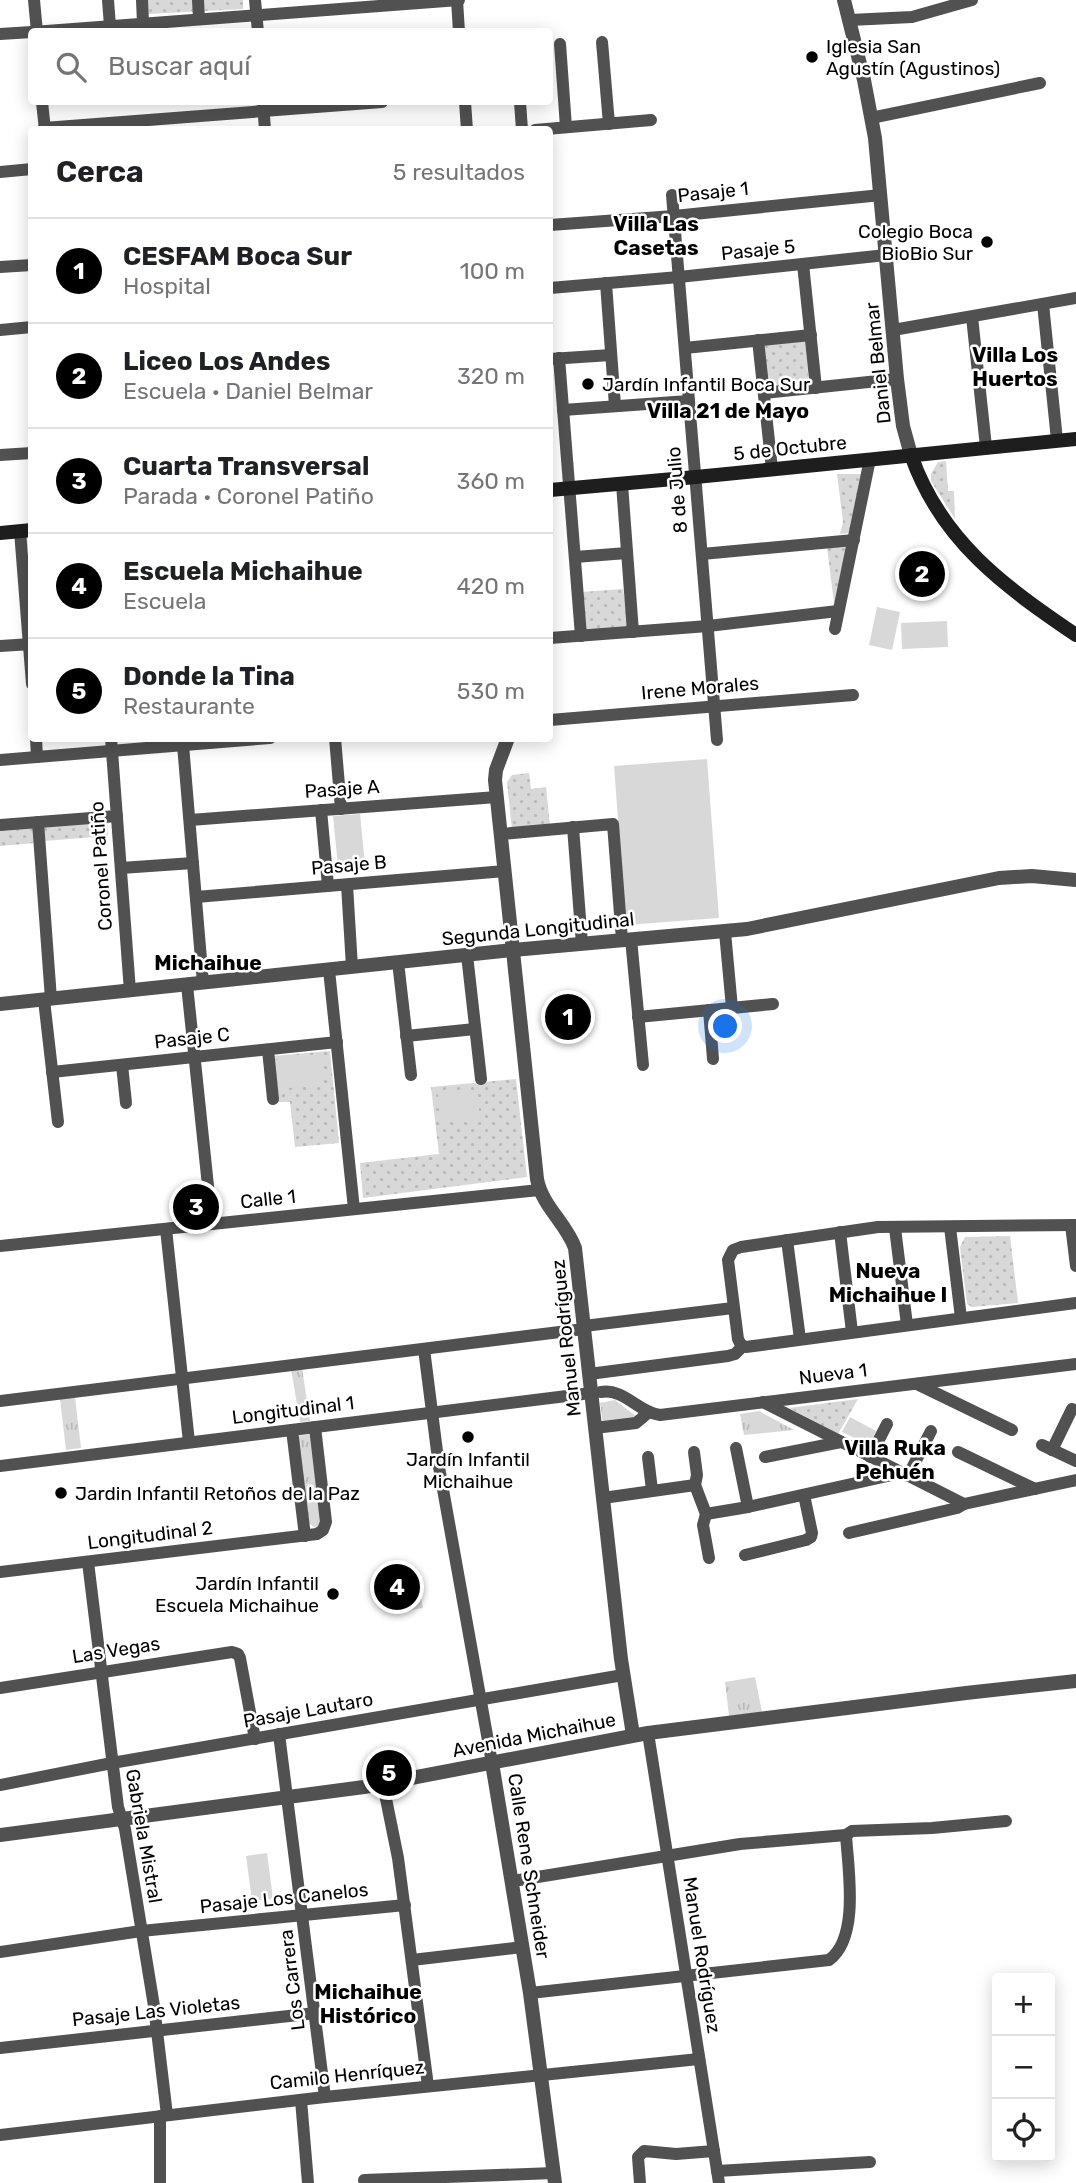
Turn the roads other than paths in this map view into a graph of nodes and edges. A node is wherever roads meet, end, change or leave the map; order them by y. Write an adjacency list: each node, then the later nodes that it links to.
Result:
1 (34, 0): 14 (street)
2 (108, 0): 13 (street)
3 (142, 0): 12 (street)
4 (198, 0): 10 (street)
5 (255, 0): 9 (street)
6 (458, 0): 9 (street); 17 (street)
7 (844, 0): 11 (street, Daniel Belmar)
8 (972, 0): 11 (street)
9 (257, 15): 10 (street); 16 (street)
10 (200, 19): 12 (street)
11 (850, 20): 28 (street, Daniel Belmar)
12 (144, 23): 13 (street)
13 (110, 26): 15 (street)
14 (35, 28)
15 (80, 28)
16 (258, 28)
17 (459, 28)
18 (28, 32): 19 (street)
19 (0, 34)
20 (602, 42): 30 (street)
21 (560, 44): 36 (street)
22 (1040, 83): 28 (street)
23 (42, 105): 31 (street)
24 (293, 105): 27 (street)
25 (465, 105): 34 (street)
26 (520, 105): 35 (street)
27 (263, 106): 32 (street); 33 (street)
28 (872, 118): 41 (street, Daniel Belmar)
29 (651, 120): 30 (street)
30 (609, 124): 36 (street)
31 (44, 126)
32 (73, 126)
33 (265, 126)
34 (467, 126)
35 (522, 126)
36 (566, 127): 37 (street)
37 (553, 128)
38 (28, 169): 39 (street)
39 (0, 172)
40 (672, 195): 42 (street, 8 de Julio)
41 (881, 195): 42 (street, Pasaje 1); 44 (street, Daniel Belmar)
42 (674, 216): 43 (street, Pasaje 1); 48 (street, 8 de Julio)
43 (553, 225)
44 (886, 255): 45 (street, Pasaje 5); 56 (street, Daniel Belmar)
45 (803, 264): 48 (street, Pasaje 5); 57 (street)
46 (28, 265): 47 (street)
47 (0, 267)
48 (679, 277): 49 (street, Pasaje 5); 59 (street, 8 de Julio)
49 (606, 283): 50 (street, Pasaje 5); 60 (street)
50 (553, 288)
51 (1076, 298): 52 (street)
52 (1043, 304): 53 (street); 69 (street)
53 (972, 317): 56 (street); 70 (street)
54 (28, 327): 55 (street)
55 (0, 330)
56 (893, 330): 62 (street, Daniel Belmar)
57 (811, 335): 58 (street); 63 (street)
58 (758, 340): 59 (street); 64 (street)
59 (685, 348): 65 (street, 8 de Julio)
60 (611, 355): 61 (street); 66 (street)
61 (554, 359): 67 (street)
62 (897, 379): 63 (street); 74 (street, Daniel Belmar)
63 (816, 388): 64 (street)
64 (764, 393): 76 (street)
65 (689, 401): 66 (street); 77 (street, 8 de Julio)
66 (615, 406): 67 (street)
67 (563, 410): 80 (street)
68 (1076, 439): 69 (main road, 5 de Octubre)
69 (1057, 440): 70 (main road, 5 de Octubre)
70 (986, 447): 71 (main road, 5 de Octubre)
71 (942, 451): 74 (main road, 5 de Octubre); 79 (main road)
72 (28, 453): 73 (street)
73 (0, 455)
74 (911, 455): 75 (main road, 5 de Octubre); 79 (main road, Daniel Belmar)
75 (870, 459): 76 (main road, 5 de Octubre); 84 (street)
76 (772, 469): 77 (main road, 5 de Octubre)
77 (696, 477): 78 (main road, 5 de Octubre); 86 (street, 8 de Julio)
78 (622, 484): 80 (main road, 5 de Octubre); 85 (street)
79 (923, 485): 93 (main road, Daniel Belmar)
80 (569, 488): 81 (main road, 5 de Octubre); 87 (street)
81 (553, 490)
82 (26, 531): 83 (main road); 88 (street)
83 (0, 533)
84 (854, 540): 86 (street); 89 (street)
85 (627, 553): 87 (street); 92 (street)
86 (702, 554): 90 (street, 8 de Julio)
87 (575, 557): 94 (street)
88 (28, 588)
89 (838, 611): 90 (street); 91 (street)
90 (708, 626): 92 (street); 99 (street, 8 de Julio)
91 (835, 629)
92 (633, 632): 94 (street)
93 (1076, 635)
94 (581, 636): 95 (street)
95 (553, 638)
96 (28, 644): 97 (street)
97 (0, 646)
98 (853, 695): 99 (street, Irene Morales)
99 (715, 706): 100 (street, Irene Morales); 101 (street, 8 de Julio)
100 (553, 720)
101 (717, 740)
102 (36, 742): 108 (street)
103 (220, 742): 107 (street)
104 (335, 742): 111 (street)
105 (507, 742): 110 (street, Manuel Rodríguez)
106 (111, 745): 107 (street); 108 (street); 113 (street, Coronel Patiño)
107 (183, 745): 114 (street)
108 (37, 757): 109 (street)
109 (0, 760)
110 (497, 797): 111 (street, Pasaje A); 118 (street, Manuel Rodríguez)
111 (341, 809): 112 (street, Pasaje A)
112 (321, 810): 114 (street, Pasaje A); 124 (street)
113 (117, 816): 115 (street); 120 (street, Coronel Patiño)
114 (190, 820): 119 (street)
115 (38, 822): 116 (street); 137 (street)
116 (0, 825)
117 (573, 827): 118 (street); 127 (street); 128 (street)
118 (501, 834): 121 (street, Manuel Rodríguez)
119 (193, 863): 120 (street); 125 (street)
120 (121, 868): 136 (street, Coronel Patiño)
121 (505, 871): 123 (street, Pasaje B); 129 (street, Manuel Rodríguez)
122 (1076, 880): 126 (street, Segunda Longitudinal)
123 (347, 885): 124 (street, Pasaje B); 132 (street)
124 (328, 886): 125 (street, Pasaje B)
125 (196, 897): 134 (street)
126 (725, 932): 127 (street, Segunda Longitudinal); 140 (street)
127 (626, 940): 128 (street, Segunda Longitudinal); 142 (street)
128 (582, 944): 129 (street, Segunda Longitudinal)
129 (513, 950): 130 (street, Segunda Longitudinal); 157 (street, Manuel Rodríguez)
130 (467, 955): 131 (street, Segunda Longitudinal); 143 (street)
131 (398, 962): 132 (street, Segunda Longitudinal); 144 (street)
132 (352, 967): 133 (street, Segunda Longitudinal)
133 (329, 970): 134 (street, Segunda Longitudinal); 145 (street)
134 (203, 983): 135 (street, Segunda Longitudinal)
135 (187, 985): 136 (street, Segunda Longitudinal); 147 (street)
136 (130, 991): 137 (street, Segunda Longitudinal)
137 (48, 999): 138 (street, Segunda Longitudinal); 151 (street)
138 (0, 1004)
139 (773, 1004): 140 (street)
140 (732, 1008): 141 (street)
141 (709, 1010): 142 (street); 148 (street)
142 (638, 1017): 150 (street)
143 (475, 1028): 144 (street); 153 (street)
144 (407, 1036): 152 (street)
145 (337, 1042): 146 (street, Pasaje C); 158 (street)
146 (268, 1050): 147 (street, Pasaje C); 154 (street)
147 (195, 1057): 149 (street, Pasaje C); 159 (street)
148 (713, 1059)
149 (122, 1065): 151 (street, Pasaje C); 155 (street)
150 (643, 1065)
151 (52, 1072): 156 (street)
152 (411, 1075)
153 (481, 1079)
154 (273, 1099)
155 (126, 1103)
156 (58, 1122)
157 (539, 1190): 158 (street, Calle 1); 172 (street, Manuel Rodríguez)
158 (354, 1209): 159 (street, Calle 1)
159 (212, 1224): 162 (street, Calle 1)
160 (1074, 1225): 161 (street); 167 (street)
161 (950, 1227): 163 (street); 170 (street)
162 (166, 1228): 166 (street, Calle 1); 179 (street)
163 (895, 1228): 164 (street); 171 (street)
164 (840, 1232): 165 (street); 173 (street)
165 (787, 1240): 169 (street); 174 (street)
166 (0, 1245)
167 (1076, 1266)
168 (1076, 1303): 170 (street)
169 (733, 1308): 172 (street); 175 (street)
170 (961, 1318): 171 (street)
171 (906, 1325): 173 (street)
172 (584, 1327): 176 (street); 178 (street, Manuel Rodríguez)
173 (852, 1332): 174 (street)
174 (800, 1339): 175 (street)
175 (743, 1346): 178 (street)
176 (424, 1349): 179 (street); 185 (street, Calle Rene Schneider)
177 (1076, 1364): 180 (street, Nueva 1)
178 (589, 1374): 181 (street, Manuel Rodríguez)
179 (182, 1378): 182 (street); 193 (street)
180 (917, 1384): 183 (street, Nueva 1); 192 (street)
181 (596, 1392): 185 (street, Longitudinal 1); 186 (street); 189 (street, Manuel Rodríguez)
182 (0, 1401)
183 (763, 1402): 186 (street, Nueva 1); 194 (street)
184 (1072, 1409): 201 (street)
185 (431, 1412): 188 (street, Longitudinal 1); 223 (street, Calle Rene Schneider)
186 (649, 1412): 189 (street)
187 (887, 1424): 200 (street)
188 (315, 1427): 190 (street, Longitudinal 1); 214 (street)
189 (595, 1428): 209 (street, Manuel Rodríguez)
190 (292, 1430): 193 (street, Longitudinal 1); 214 (street)
191 (930, 1430): 203 (street)
192 (1012, 1430)
193 (189, 1442): 202 (street, Longitudinal 1)
194 (841, 1442): 199 (street); 200 (street)
195 (736, 1448): 211 (street)
196 (694, 1452): 205 (street)
197 (958, 1452): 206 (street)
198 (648, 1457): 207 (street)
199 (765, 1457)
200 (870, 1457): 203 (street)
201 (1076, 1461)
202 (0, 1466)
203 (905, 1474): 208 (street); 210 (street)
204 (1076, 1480): 206 (street)
205 (695, 1485): 207 (street); 212 (street)
206 (1035, 1489): 210 (street)
207 (652, 1490): 209 (street)
208 (804, 1495): 211 (street); 215 (street)
209 (603, 1498): 220 (street, Manuel Rodríguez)
210 (964, 1504): 213 (street)
211 (748, 1507): 212 (street)
212 (706, 1514): 216 (street)
213 (849, 1532)
214 (305, 1536): 217 (street, Longitudinal 2)
215 (745, 1555)
216 (709, 1558)
217 (88, 1562): 218 (street, Longitudinal 2); 219 (street, Gabriela Mistral)
218 (0, 1572)
219 (101, 1672): 222 (street, Las Vegas); 226 (street, Las Vegas); 227 (street, Gabriela Mistral)
220 (623, 1675): 223 (street, Pasaje Lautaro); 225 (street, Manuel Rodríguez)
221 (1076, 1681): 225 (street, Avenida Michaihue)
222 (0, 1688)
223 (481, 1699): 224 (street, Pasaje Lautaro); 228 (street, Calle Rene Schneider)
224 (279, 1734): 226 (street, Pasaje Lautaro); 231 (street, Los Carrera)
225 (640, 1734): 228 (street, Avenida Michaihue); 236 (street, Manuel Rodríguez)
226 (255, 1738): 227 (street, Pasaje Lautaro)
227 (112, 1763): 230 (street, Pasaje Lautaro); 232 (street, Gabriela Mistral)
228 (492, 1763): 229 (street, Avenida Michaihue); 237 (street, Calle Rene Schneider)
229 (383, 1783): 231 (street, Avenida Michaihue); 238 (street)
230 (0, 1785)
231 (288, 1797): 232 (street, Avenida Michaihue); 239 (street, Los Carrera)
232 (122, 1819): 234 (street, Avenida Michaihue); 240 (street, Gabriela Mistral)
233 (1006, 1821): 235 (street)
234 (0, 1835)
235 (846, 1835): 236 (street); 244 (street)
236 (667, 1857): 237 (street); 244 (street, Manuel Rodríguez)
237 (513, 1881): 241 (street, Calle Rene Schneider)
238 (405, 1905): 239 (street, Pasaje Los Canelos); 243 (street)
239 (304, 1915): 240 (street, Pasaje Los Canelos); 246 (street, Los Carrera)
240 (141, 1931): 242 (street, Pasaje Los Canelos); 247 (street, Gabriela Mistral)
241 (523, 1947): 243 (street); 245 (street, Calle Rene Schneider)
242 (0, 1952)
243 (412, 1960): 251 (street)
244 (686, 1977): 245 (street); 249 (street, Manuel Rodríguez)
245 (530, 1993): 250 (street, Calle Rene Schneider)
246 (316, 2013): 247 (street, Pasaje Las Violetas); 252 (street, Los Carrera)
247 (158, 2030): 248 (street, Pasaje Las Violetas); 254 (street, Gabriela Mistral)
248 (0, 2048)
249 (699, 2059): 250 (street, Camilo Henríquez); 256 (street, Manuel Rodríguez)
250 (541, 2074): 251 (street, Camilo Henríquez); 259 (street, Calle Rene Schneider)
251 (428, 2086): 252 (street, Camilo Henríquez)
252 (325, 2097): 253 (street, Camilo Henríquez)
253 (300, 2100): 254 (street, Camilo Henríquez); 262 (street)
254 (164, 2115): 255 (street, Camilo Henríquez); 261 (street, Gabriela Mistral)
255 (0, 2134)
256 (714, 2151): 258 (street, Manuel Rodríguez); 263 (street)
257 (870, 2162): 258 (street)
258 (718, 2177)
259 (555, 2178): 260 (street)
260 (364, 2180)
261 (160, 2183)
262 (308, 2183)
263 (640, 2183)

